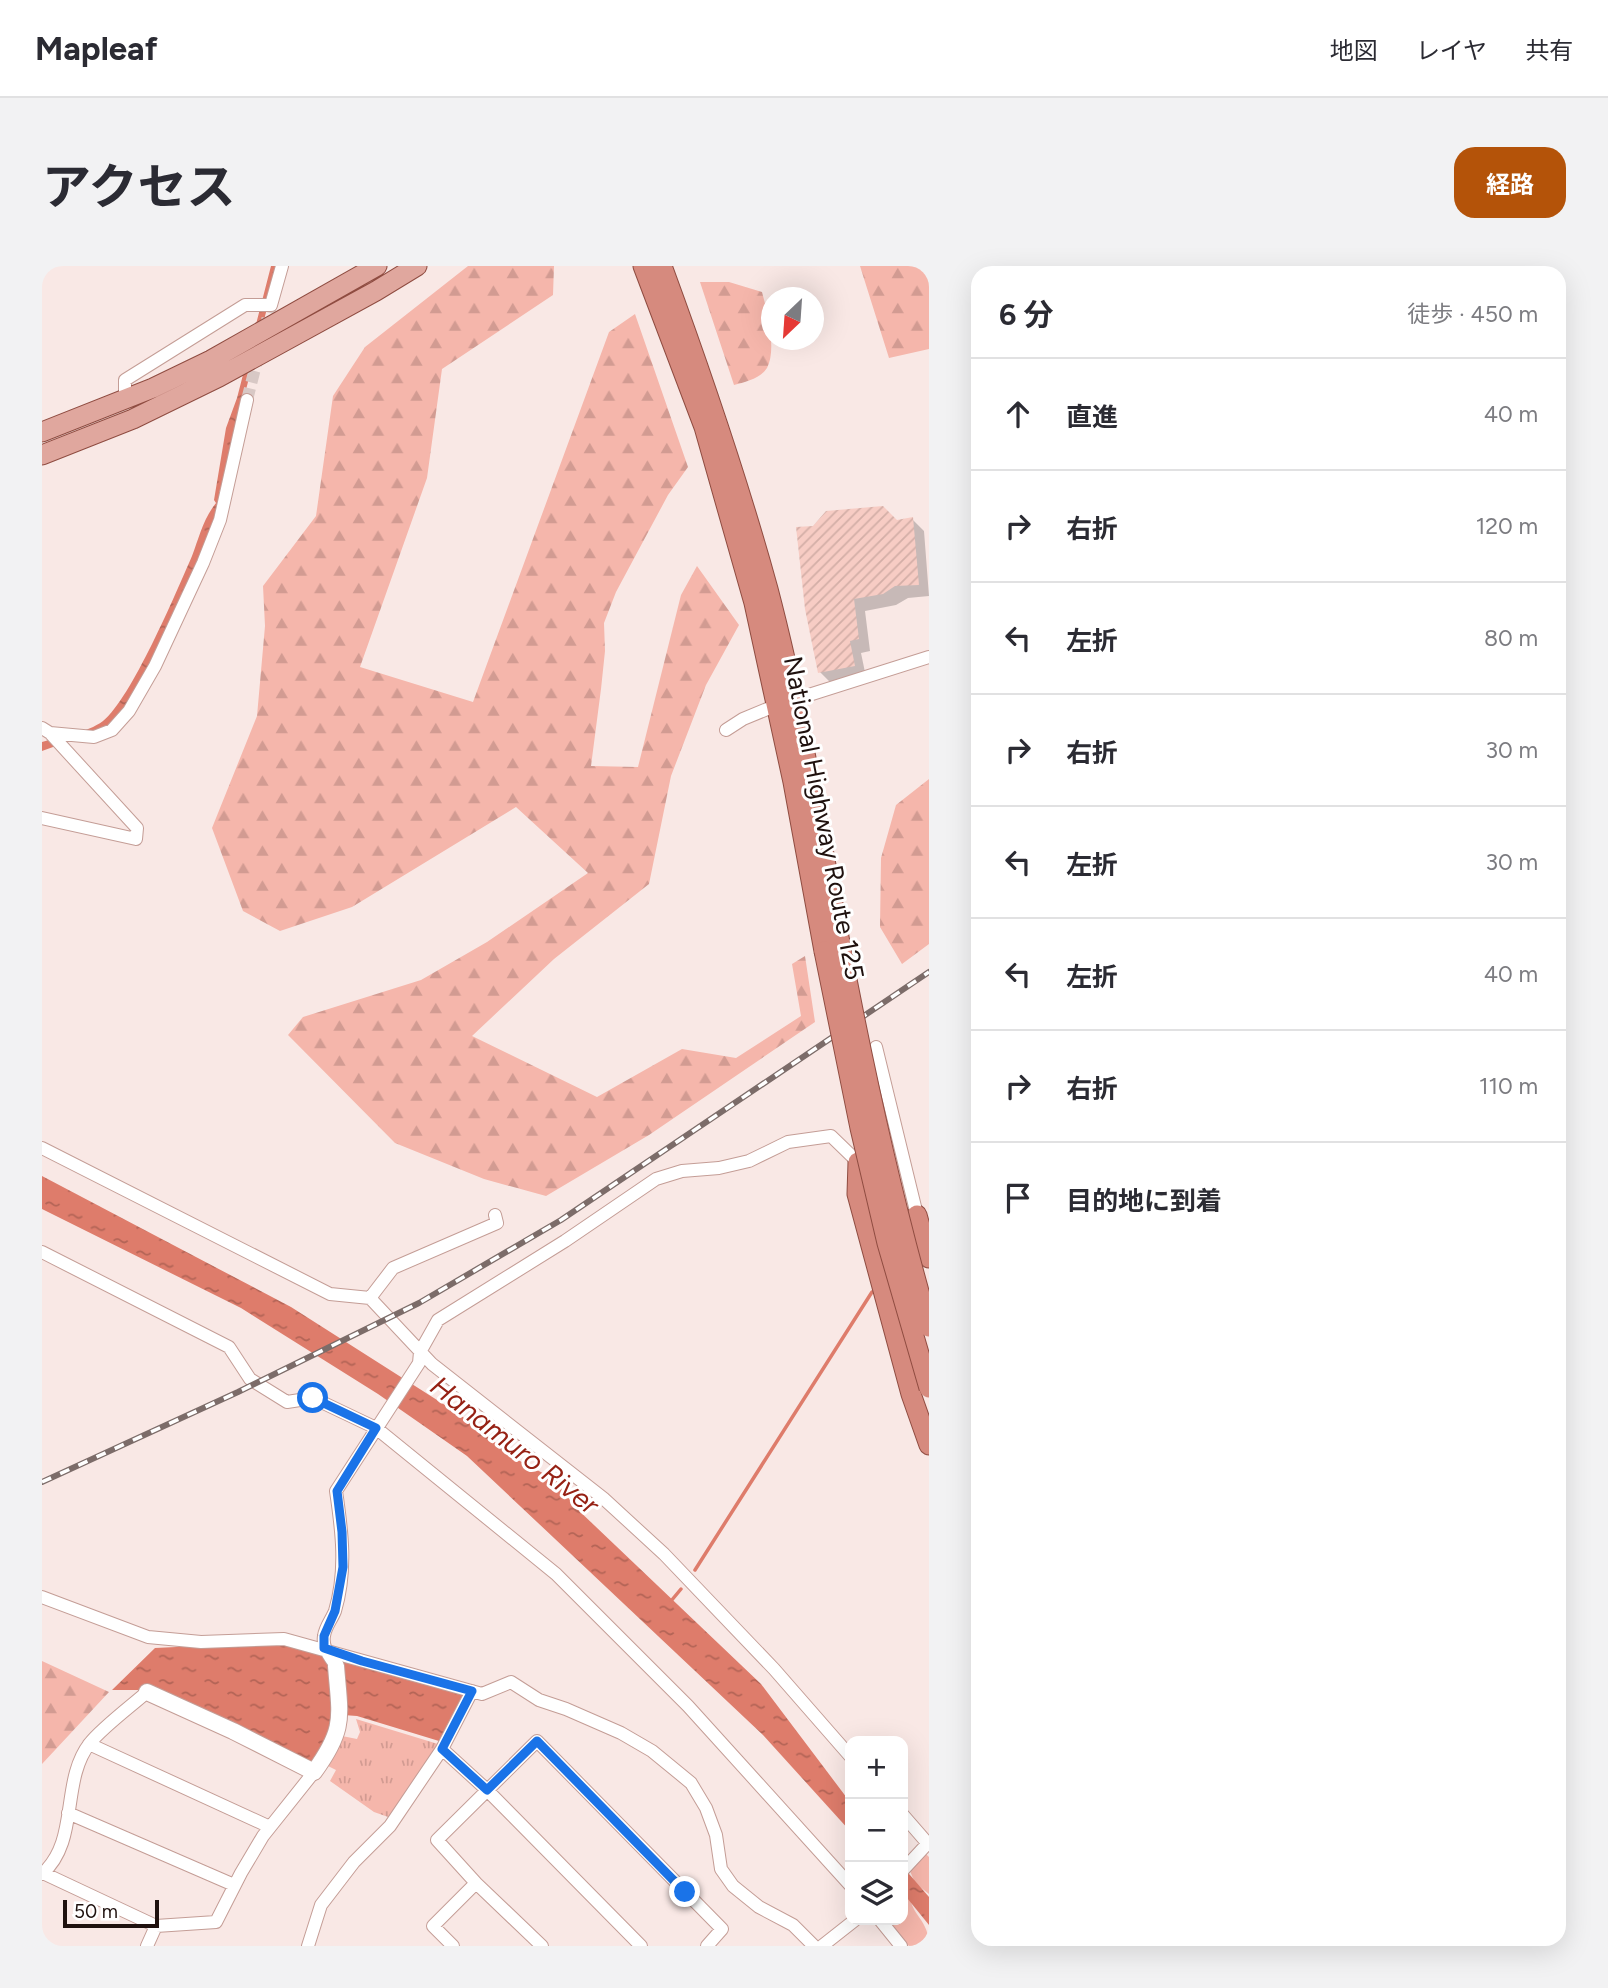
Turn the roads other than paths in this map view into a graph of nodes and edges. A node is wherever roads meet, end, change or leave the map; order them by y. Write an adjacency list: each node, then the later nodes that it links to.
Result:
1 (282, 266): 8 (street)
2 (377, 266): 8 (main road)
3 (416, 266): 11 (main road)
4 (633, 266): 12 (highway)
5 (643, 266): 12 (highway, National Highway Route 125)
6 (662, 266): 12 (highway, National Highway Route 125)
7 (675, 266): 12 (highway)
8 (125, 400): 10 (main road)
9 (247, 400): 15 (street)
10 (42, 432)
11 (42, 455)
12 (761, 596): 14 (highway, National Highway Route 125)
13 (929, 657): 14 (street)
14 (785, 703): 16 (street); 18 (highway, National Highway Route 125)
15 (46, 730): 17 (street)
16 (726, 730)
17 (42, 818)
18 (832, 949): 28 (highway, National Highway Route 125, bridge); 30 (highway, National Highway Route 125, bridge)
19 (876, 1047): 24 (street)
20 (847, 1101): 22 (street)
21 (42, 1148): 27 (street)
22 (858, 1162): 24 (street); 29 (street); 32 (highway)
23 (495, 1215): 27 (street)
24 (923, 1220): 26 (highway)
25 (42, 1252): 31 (street)
26 (929, 1258)
27 (370, 1298): 29 (street)
28 (929, 1327)
29 (420, 1357): 31 (street); 40 (street)
30 (929, 1388)
31 (379, 1425): 34 (street); 49 (street)
32 (929, 1445)
33 (42, 1597): 34 (street)
34 (324, 1648): 35 (street); 36 (street)
35 (336, 1666): 41 (street)
36 (472, 1691): 39 (street); 61 (street)
37 (146, 1692): 38 (street); 41 (street)
38 (89, 1744): 43 (street); 45 (street)
39 (442, 1749): 42 (street); 56 (street)
40 (845, 1750)
41 (314, 1772): 45 (street)
42 (487, 1790): 50 (street); 59 (street); 60 (street)
43 (68, 1813): 48 (street); 51 (street)
44 (908, 1821): 46 (street)
45 (270, 1827): 51 (street)
46 (927, 1845): 47 (street)
47 (908, 1865)
48 (42, 1873): 54 (street)
49 (845, 1879)
50 (476, 1883): 57 (street); 58 (street)
51 (234, 1885): 54 (street)
52 (849, 1925): 62 (street)
53 (884, 1925): 63 (street)
54 (156, 1926): 55 (street)
55 (147, 1946)
56 (308, 1946)
57 (453, 1946)
58 (542, 1946)
59 (641, 1946)
60 (707, 1946)
61 (814, 1946)
62 (822, 1946)
63 (901, 1946)

